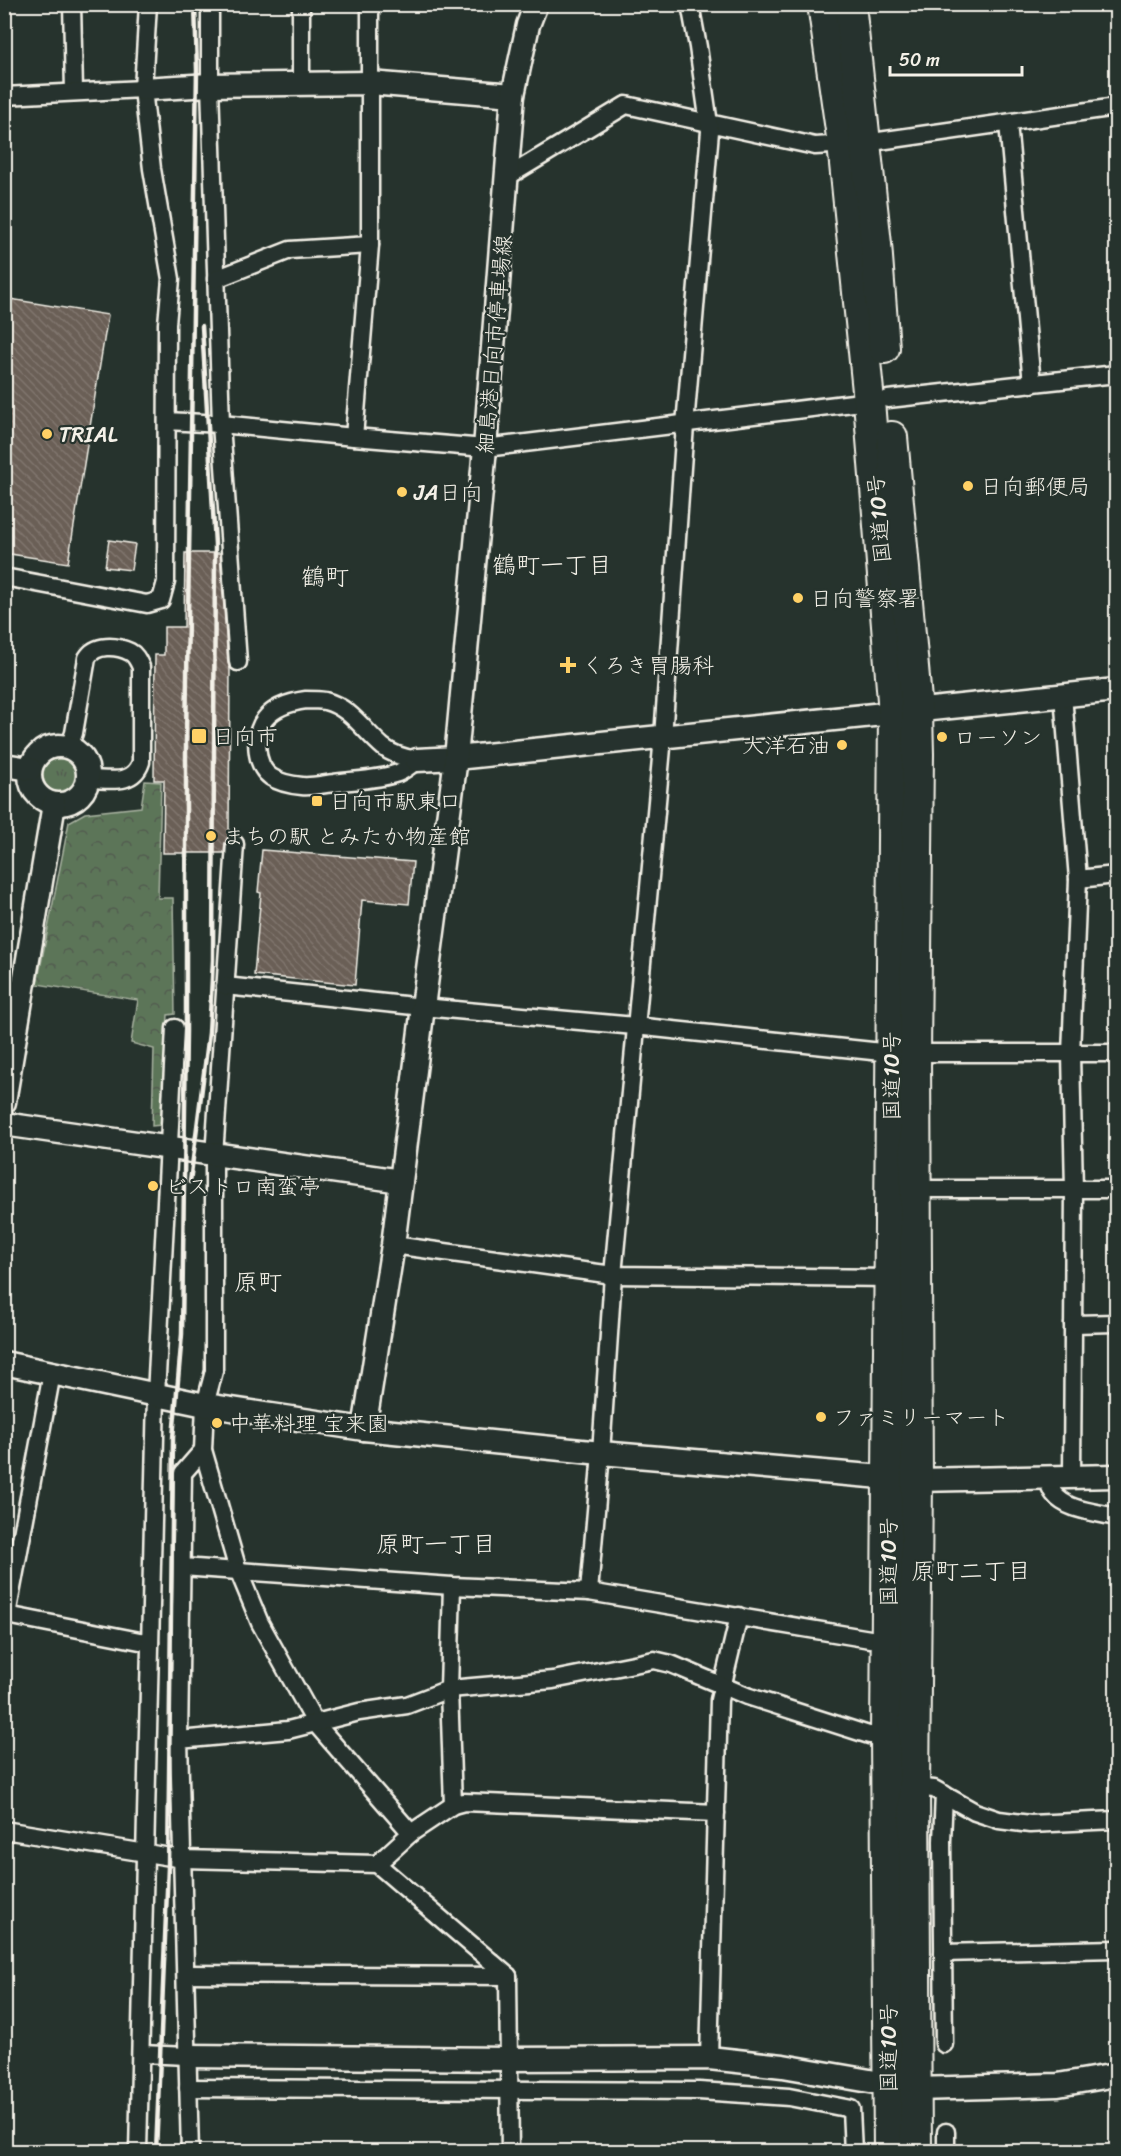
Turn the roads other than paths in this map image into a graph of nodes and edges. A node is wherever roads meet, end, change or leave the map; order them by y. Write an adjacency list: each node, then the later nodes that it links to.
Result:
1 (72, 4): 14 (street)
2 (148, 4): 13 (street)
3 (210, 4): 12 (street)
4 (301, 4): 11 (street)
5 (370, 4): 10 (street)
6 (536, 4): 15 (street, 細島港日向市停車場線)
7 (690, 4): 19 (street)
8 (823, 4): 20 (highway, 国道10号)
9 (850, 4): 20 (highway, 国道10号)
10 (370, 82): 11 (street); 15 (street); 22 (street)
11 (301, 84): 12 (street)
12 (210, 86): 13 (street); 23 (street)
13 (143, 89): 14 (street); 27 (street)
14 (74, 91): 16 (street)
15 (513, 94): 21 (street, 細島港日向市停車場線)
16 (4, 96)
17 (1116, 107): 18 (street)
18 (1008, 123): 20 (street); 25 (street)
19 (708, 124): 20 (street); 21 (street); 29 (street)
20 (854, 143): 26 (highway, 国道10号)
21 (507, 177): 31 (street, 細島港日向市停車場線)
22 (370, 245): 23 (street); 30 (street)
23 (216, 279): 28 (street)
24 (1116, 374): 25 (street)
25 (1032, 384): 26 (street)
26 (879, 400): 29 (street); 36 (highway, 国道10号)
27 (167, 421): 28 (street); 32 (street)
28 (221, 424): 30 (street); 33 (street)
29 (685, 425): 31 (street); 37 (street)
30 (354, 437): 31 (street)
31 (485, 448): 39 (street, 細島港日向市停車場線)
32 (4, 577)
33 (238, 662)
34 (1116, 690): 35 (street)
35 (1063, 695): 36 (street); 47 (street)
36 (905, 712): 37 (street); 53 (highway, 国道10号)
37 (663, 737): 39 (street); 51 (street)
38 (69, 747): 42 (street); 43 (street); 43 (street)
39 (456, 758): 40 (street); 50 (street, 細島港日向市停車場線)
40 (417, 760): 40 (street)
41 (4, 765): 42 (street)
42 (30, 769): 44 (street)
43 (89, 779): 44 (street)
44 (54, 804): 49 (street)
45 (235, 844): 48 (street)
46 (1116, 875): 47 (street)
47 (1078, 879): 55 (street)
48 (225, 986): 50 (street); 59 (street)
49 (12, 1000): 56 (street)
50 (423, 1007): 51 (street); 60 (street, 細島港日向市停車場線)
51 (635, 1026): 53 (street); 65 (street)
52 (175, 1028): 58 (street)
53 (903, 1053): 55 (street); 61 (highway, 国道10号); 66 (highway, 国道10号)
54 (1116, 1053): 55 (street)
55 (1071, 1054): 63 (street)
56 (4, 1102)
57 (4, 1124): 58 (street)
58 (168, 1149): 59 (street); 71 (street)
59 (214, 1156): 60 (street); 72 (street)
60 (401, 1181): 64 (street, 細島港日向市停車場線)
61 (917, 1189): 63 (street); 79 (highway, 国道10号)
62 (1116, 1189): 63 (street)
63 (1074, 1190): 68 (street)
64 (393, 1245): 65 (street); 73 (street, 細島港日向市停車場線)
65 (613, 1275): 66 (street); 75 (street)
66 (891, 1278): 79 (highway, 国道10号)
67 (1116, 1323): 68 (street)
68 (1073, 1324): 77 (street)
69 (4, 1363): 70 (street)
70 (52, 1373): 71 (street); 85 (street)
71 (156, 1395): 72 (street); 88 (street)
72 (205, 1405): 73 (street); 74 (street)
73 (364, 1429): 75 (street)
74 (203, 1450): 81 (street); 82 (street)
75 (602, 1453): 79 (street); 84 (street)
76 (1047, 1476): 77 (street); 79 (street); 80 (street)
77 (1072, 1476): 78 (street)
78 (1116, 1476)
79 (903, 1479): 87 (highway, 国道10号); 94 (highway, 国道10号)
80 (1116, 1516)
81 (182, 1567): 82 (street); 93 (street)
82 (238, 1570): 83 (street); 91 (street)
83 (452, 1586): 84 (street); 90 (street)
84 (589, 1592): 86 (street)
85 (6, 1615): 88 (street)
86 (739, 1616): 87 (street); 89 (street)
87 (887, 1640): 92 (highway, 国道10号)
88 (150, 1643): 101 (street)
89 (723, 1685): 90 (street); 92 (street); 97 (street)
90 (450, 1689): 91 (street); 96 (street)
91 (316, 1724): 93 (street); 100 (street)
92 (886, 1735): 114 (highway, 国道10号)
93 (179, 1740): 102 (street)
94 (914, 1787): 95 (street); 114 (highway, 国道10号)
95 (944, 1794): 98 (street); 105 (street)
96 (453, 1805): 97 (street); 100 (street)
97 (716, 1813): 111 (street)
98 (1116, 1820)
99 (4, 1830): 101 (street)
100 (411, 1833): 103 (street)
101 (146, 1853): 102 (street); 109 (street)
102 (183, 1859): 103 (street); 106 (street)
103 (377, 1864): 107 (street)
104 (1116, 1949): 105 (street)
105 (943, 1953): 108 (street)
106 (186, 1974): 107 (street); 110 (street)
107 (508, 1976): 112 (street)
108 (944, 2043)
109 (141, 2054): 110 (street); 118 (street)
110 (188, 2056): 112 (street); 115 (street)
111 (709, 2058): 112 (street); 114 (street)
112 (509, 2059): 116 (street)
113 (1116, 2075): 114 (street)
114 (902, 2087): 122 (highway, 国道10号); 123 (highway, 国道10号)
115 (188, 2088): 116 (street); 119 (street)
116 (509, 2091): 120 (street); 121 (street)
117 (946, 2132): 124 (street)
118 (138, 2151)
119 (190, 2151)
120 (510, 2151)
121 (853, 2151)
122 (889, 2151)
123 (916, 2151)
124 (946, 2151)

